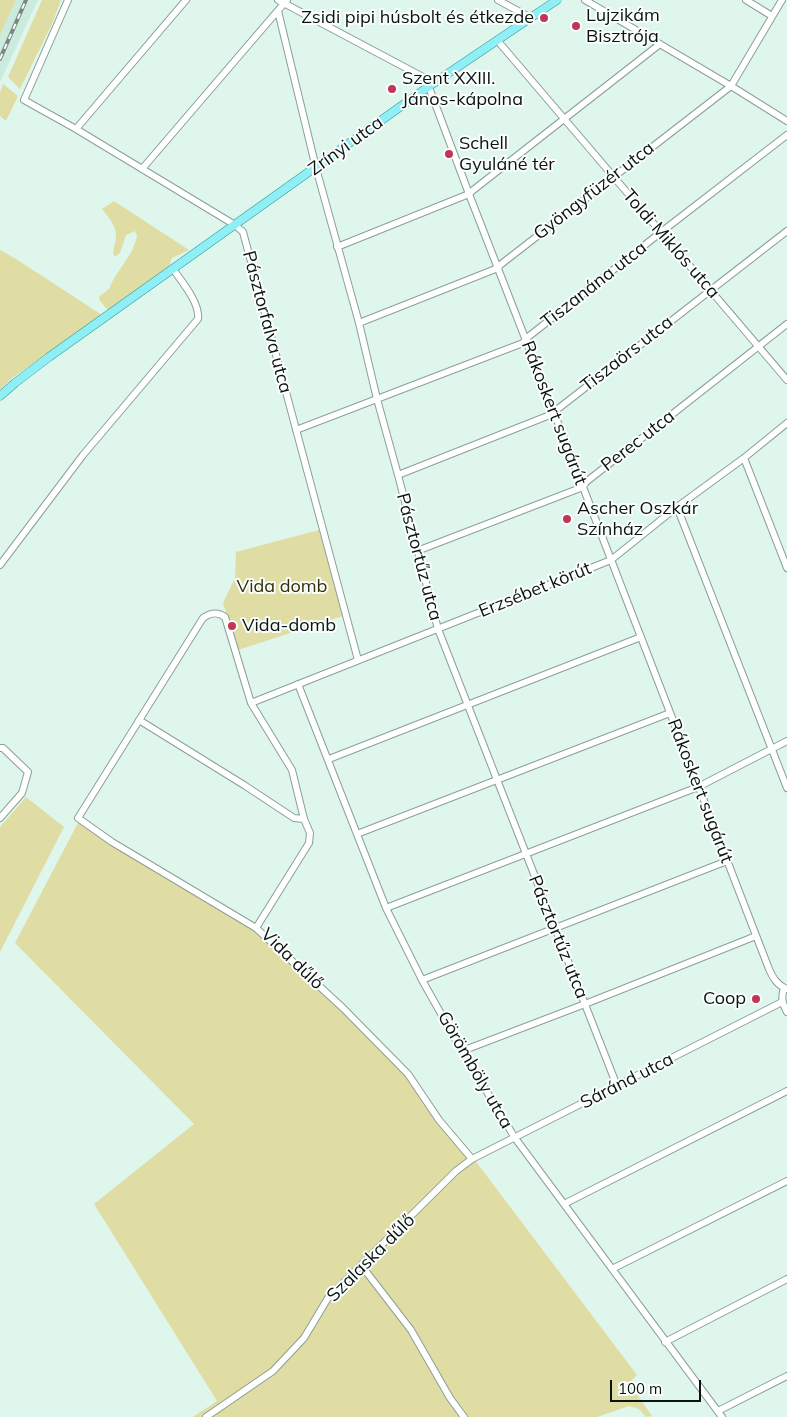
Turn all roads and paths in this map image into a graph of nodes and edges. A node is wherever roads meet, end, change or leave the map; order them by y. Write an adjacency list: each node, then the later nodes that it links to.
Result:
1 (68, 0): 18 (street, Pásztorfalva utca)
2 (186, 0): 18 (street)
3 (498, 0): 11 (street)
4 (557, 0): 11 (main road, Zrínyi utca)
5 (585, 0): 13 (street)
6 (746, 0): 10 (street)
7 (782, 0): 10 (street, Gyöngyfüzér utca)
8 (283, 1): 9 (street); 15 (street, Rákoskert sugárút)
9 (278, 11): 20 (street, Pásztortűz utca); 21 (street)
10 (772, 16): 14 (street, Gyöngyfüzér utca)
11 (531, 18): 12 (main road, Zrínyi utca)
12 (497, 40): 15 (main road, Zrínyi utca); 16 (street, Toldi Miklós utca)
13 (660, 44): 14 (street); 16 (street)
14 (731, 86): 17 (street); 22 (street, Gyöngyfüzér utca)
15 (428, 87): 20 (main road, Zrínyi utca); 23 (street, Rákoskert sugárút)
16 (564, 120): 22 (street, Toldi Miklós utca); 23 (street)
17 (787, 121)
18 (76, 129): 21 (street, Pásztorfalva utca)
19 (787, 136): 26 (street, Tiszanána utca)
20 (316, 168): 24 (main road, Zrínyi utca); 27 (street, Pásztortűz utca)
21 (142, 169): 24 (street, Pásztorfalva utca)
22 (613, 176): 26 (street, Toldi Miklós utca); 28 (street, Gyöngyfüzér utca)
23 (469, 194): 27 (street); 28 (street, Rákoskert sugárút)
24 (235, 225): 29 (main road, Zrínyi utca); 40 (street, Pásztorfalva utca)
25 (787, 231): 30 (street, Tiszaörs utca)
26 (660, 233): 30 (street, Toldi Miklós utca); 33 (street, Tiszanána utca)
27 (337, 247): 31 (street, Pásztortűz utca)
28 (498, 268): 31 (street, Gyöngyfüzér utca); 33 (street, Rákoskert sugárút)
29 (173, 269): 36 (main road, Zrínyi utca); 47 (street)
30 (710, 290): 34 (street, Toldi Miklós utca); 38 (street, Tiszaörs utca)
31 (359, 323): 37 (street, Pásztortűz utca)
32 (787, 324): 34 (street, Perec utca)
33 (526, 340): 37 (street, Tiszanána utca); 38 (street, Rákoskert sugárút)
34 (758, 346): 35 (street, Toldi Miklós utca); 43 (street, Perec utca)
35 (787, 380)
36 (0, 396)
37 (377, 399): 40 (street, Tiszanána utca); 42 (street, Pásztortűz utca)
38 (554, 412): 42 (street, Tiszaörs utca); 43 (street, Rákoskert sugárút)
39 (787, 423): 41 (street, Erzsébet körút)
40 (296, 430): 51 (street, Pásztorfalva utca)
41 (744, 458): 44 (street, Erzsébet körút); 48 (street)
42 (398, 475): 45 (street, Pásztortűz utca)
43 (583, 487): 45 (street, Perec utca); 46 (street, Rákoskert sugárút)
44 (678, 507): 46 (street, Erzsébet körút); 59 (street)
45 (417, 551): 49 (street, Pásztortűz utca)
46 (611, 560): 49 (street, Erzsébet körút); 50 (street, Rákoskert sugárút)
47 (0, 565)
48 (787, 568)
49 (438, 629): 51 (street, Erzsébet körút); 54 (street, Pásztortűz utca)
50 (641, 638): 54 (street); 55 (street, Rákoskert sugárút)
51 (358, 660): 52 (street, Erzsébet körút)
52 (298, 684): 53 (street, Erzsébet körút); 60 (street, Görömböly utca)
53 (251, 703): 56 (street, Vida dűlő); 65 (street, Vida dűlő)
54 (467, 705): 60 (street); 61 (street, Pásztortűz utca)
55 (670, 713): 61 (street); 62 (street, Rákoskert sugárút)
56 (139, 720): 65 (street); 70 (street)
57 (787, 741): 59 (street)
58 (1, 748): 64 (street)
59 (772, 749): 62 (street); 63 (street)
60 (329, 759): 66 (street, Görömböly utca)
61 (496, 780): 66 (street); 67 (street, Pásztortűz utca)
62 (698, 787): 67 (street); 68 (street, Rákoskert sugárút)
63 (787, 788)
64 (0, 818)
65 (304, 819): 70 (street, Vida dűlő)
66 (357, 834): 69 (street, Görömböly utca)
67 (525, 854): 69 (street); 71 (street, Pásztortűz utca)
68 (727, 862): 71 (street); 72 (street, Rákoskert sugárút)
69 (386, 908): 73 (street, Görömböly utca)
70 (256, 928): 82 (street, Vida dűlő)
71 (554, 929): 73 (street); 76 (street, Pásztortűz utca)
72 (756, 936): 74 (street, Rákoskert sugárút); 76 (street)
73 (422, 980): 78 (street, Görömböly utca)
74 (785, 989): 75 (street, Rákoskert sugárút)
75 (782, 1002): 77 (street); 79 (street, Sáránd utca)
76 (585, 1004): 78 (street); 79 (street, Pásztortűz utca)
77 (787, 1012)
78 (462, 1051): 81 (street, Görömböly utca)
79 (616, 1086): 81 (street, Sáránd utca)
80 (787, 1091): 84 (street)
81 (515, 1138): 82 (street, Sáránd utca); 84 (street, Görömböly utca)
82 (472, 1159): 85 (street, Szalaska dűlő)
83 (787, 1181): 86 (street)
84 (564, 1204): 86 (street, Görömböly utca)
85 (361, 1265): 91 (street, Szalaska dűlő); 92 (street)
86 (612, 1269): 88 (street, Görömböly utca)
87 (787, 1280): 88 (street)
88 (666, 1342): 90 (street, Görömböly utca)
89 (787, 1376): 90 (street)
90 (718, 1411): 93 (street, Görömböly utca)
91 (206, 1417)
92 (464, 1417)
93 (722, 1417)

